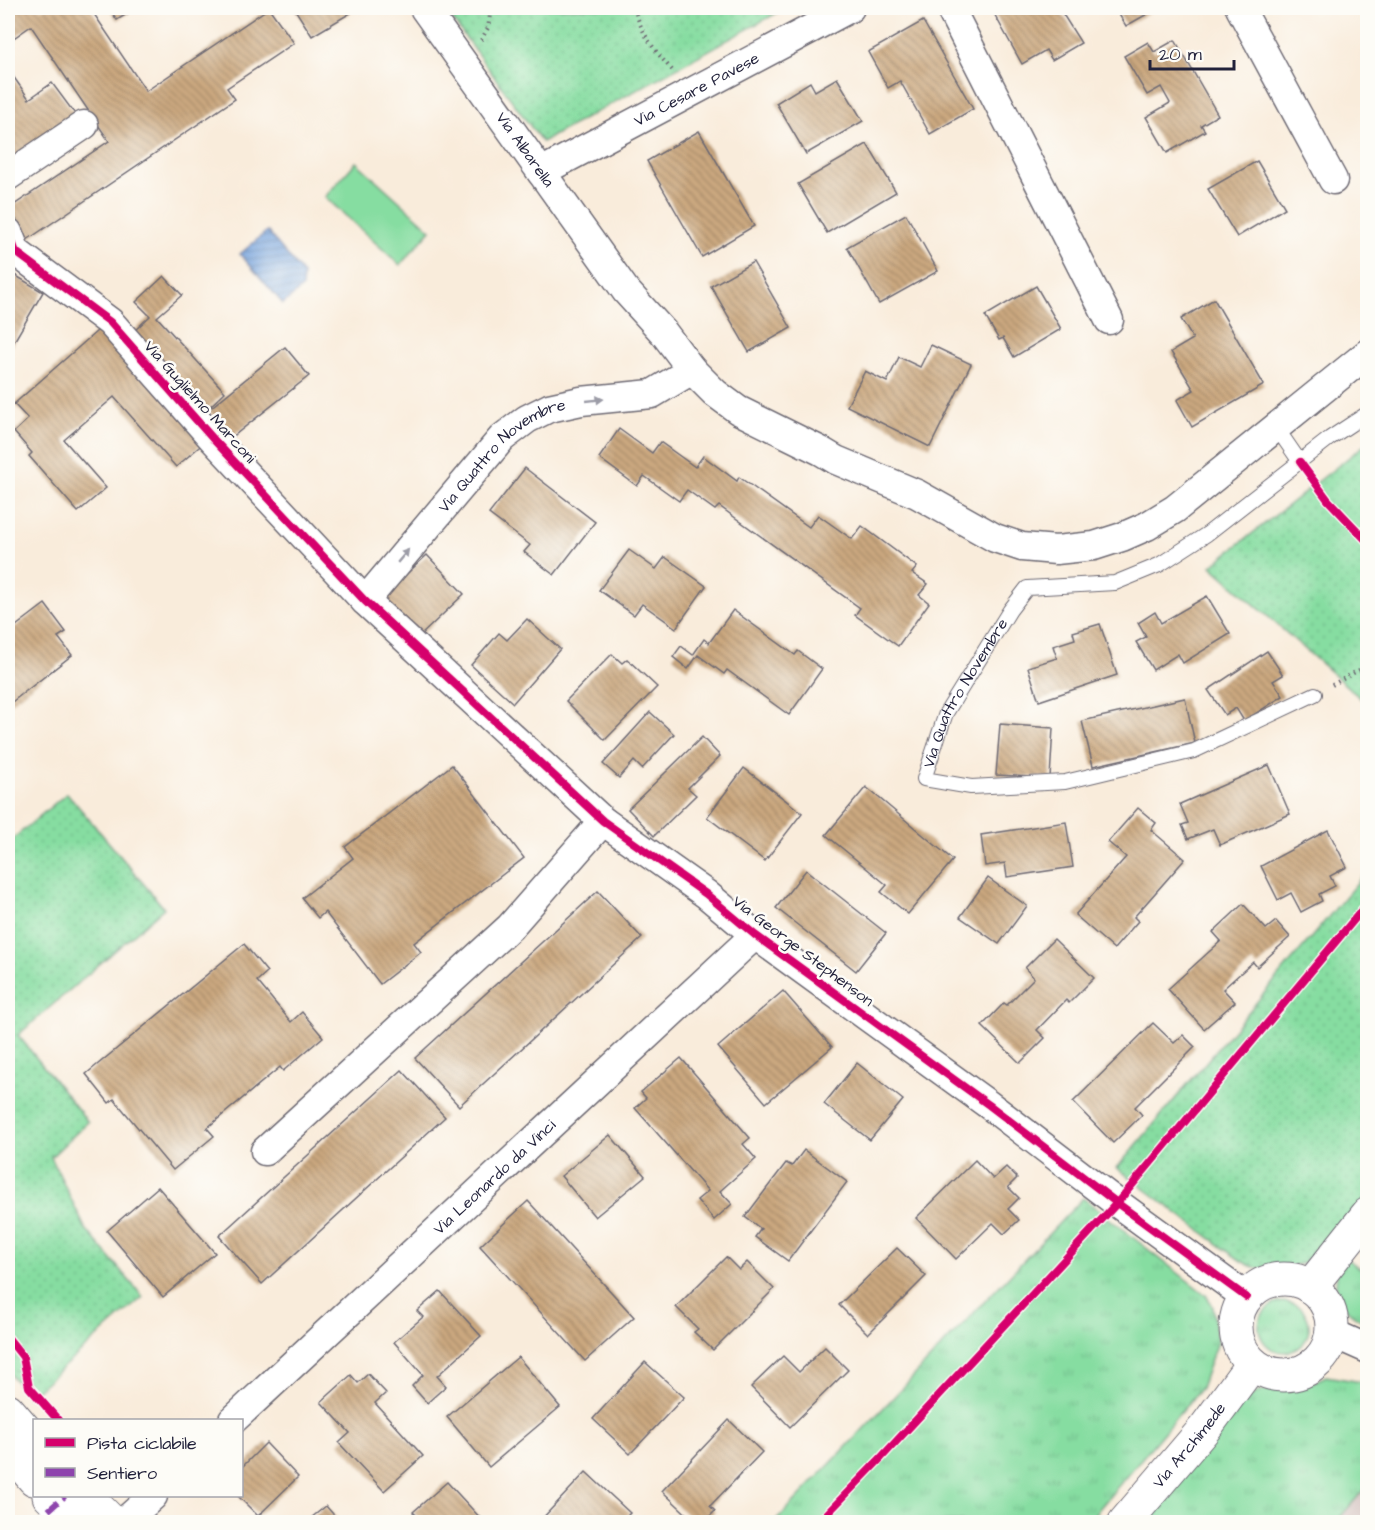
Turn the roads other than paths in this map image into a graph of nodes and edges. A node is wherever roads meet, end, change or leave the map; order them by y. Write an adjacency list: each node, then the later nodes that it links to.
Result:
1 (424, 8): 6 (street, Via Albarella)
2 (950, 8): 10 (street)
3 (1240, 8): 8 (street)
4 (833, 12): 6 (street, Via Cesare Pavese)
5 (84, 125): 7 (street)
6 (540, 172): 12 (street, Via Albarella)
7 (8, 176)
8 (1333, 180)
9 (8, 232): 16 (street, Via Guglielmo Marconi)
10 (1109, 320)
11 (1368, 353): 14 (street)
12 (686, 374): 14 (street); 16 (street, Via Quattro Novembre, one-way to 12)
13 (1368, 413): 15 (lane, Via Quattro Novembre)
14 (1276, 427): 15 (lane)
15 (1300, 462): 17 (lane, Via Quattro Novembre)
16 (365, 602): 18 (street, Via George Stephenson)
17 (1316, 694)
18 (603, 822): 19 (street, Via George Stephenson); 20 (street)
19 (755, 935): 23 (street, Via George Stephenson); 28 (street, Via Leonardo da Vinci)
20 (266, 1151)
21 (1368, 1214): 22 (street)
22 (1310, 1287): 23 (street); 24 (street)
23 (1246, 1298): 26 (street)
24 (1332, 1333): 25 (street); 26 (street)
25 (1368, 1349)
26 (1252, 1364): 38 (street, Via Archimede)
27 (8, 1410): 29 (street)
28 (242, 1413)
29 (33, 1439)
30 (8, 1449): 31 (street)
31 (33, 1478)
32 (50, 1497): 35 (street)
33 (87, 1497): 36 (street)
34 (152, 1497): 37 (street)
35 (75, 1522)
36 (112, 1522)
37 (124, 1522)
38 (1125, 1522)

